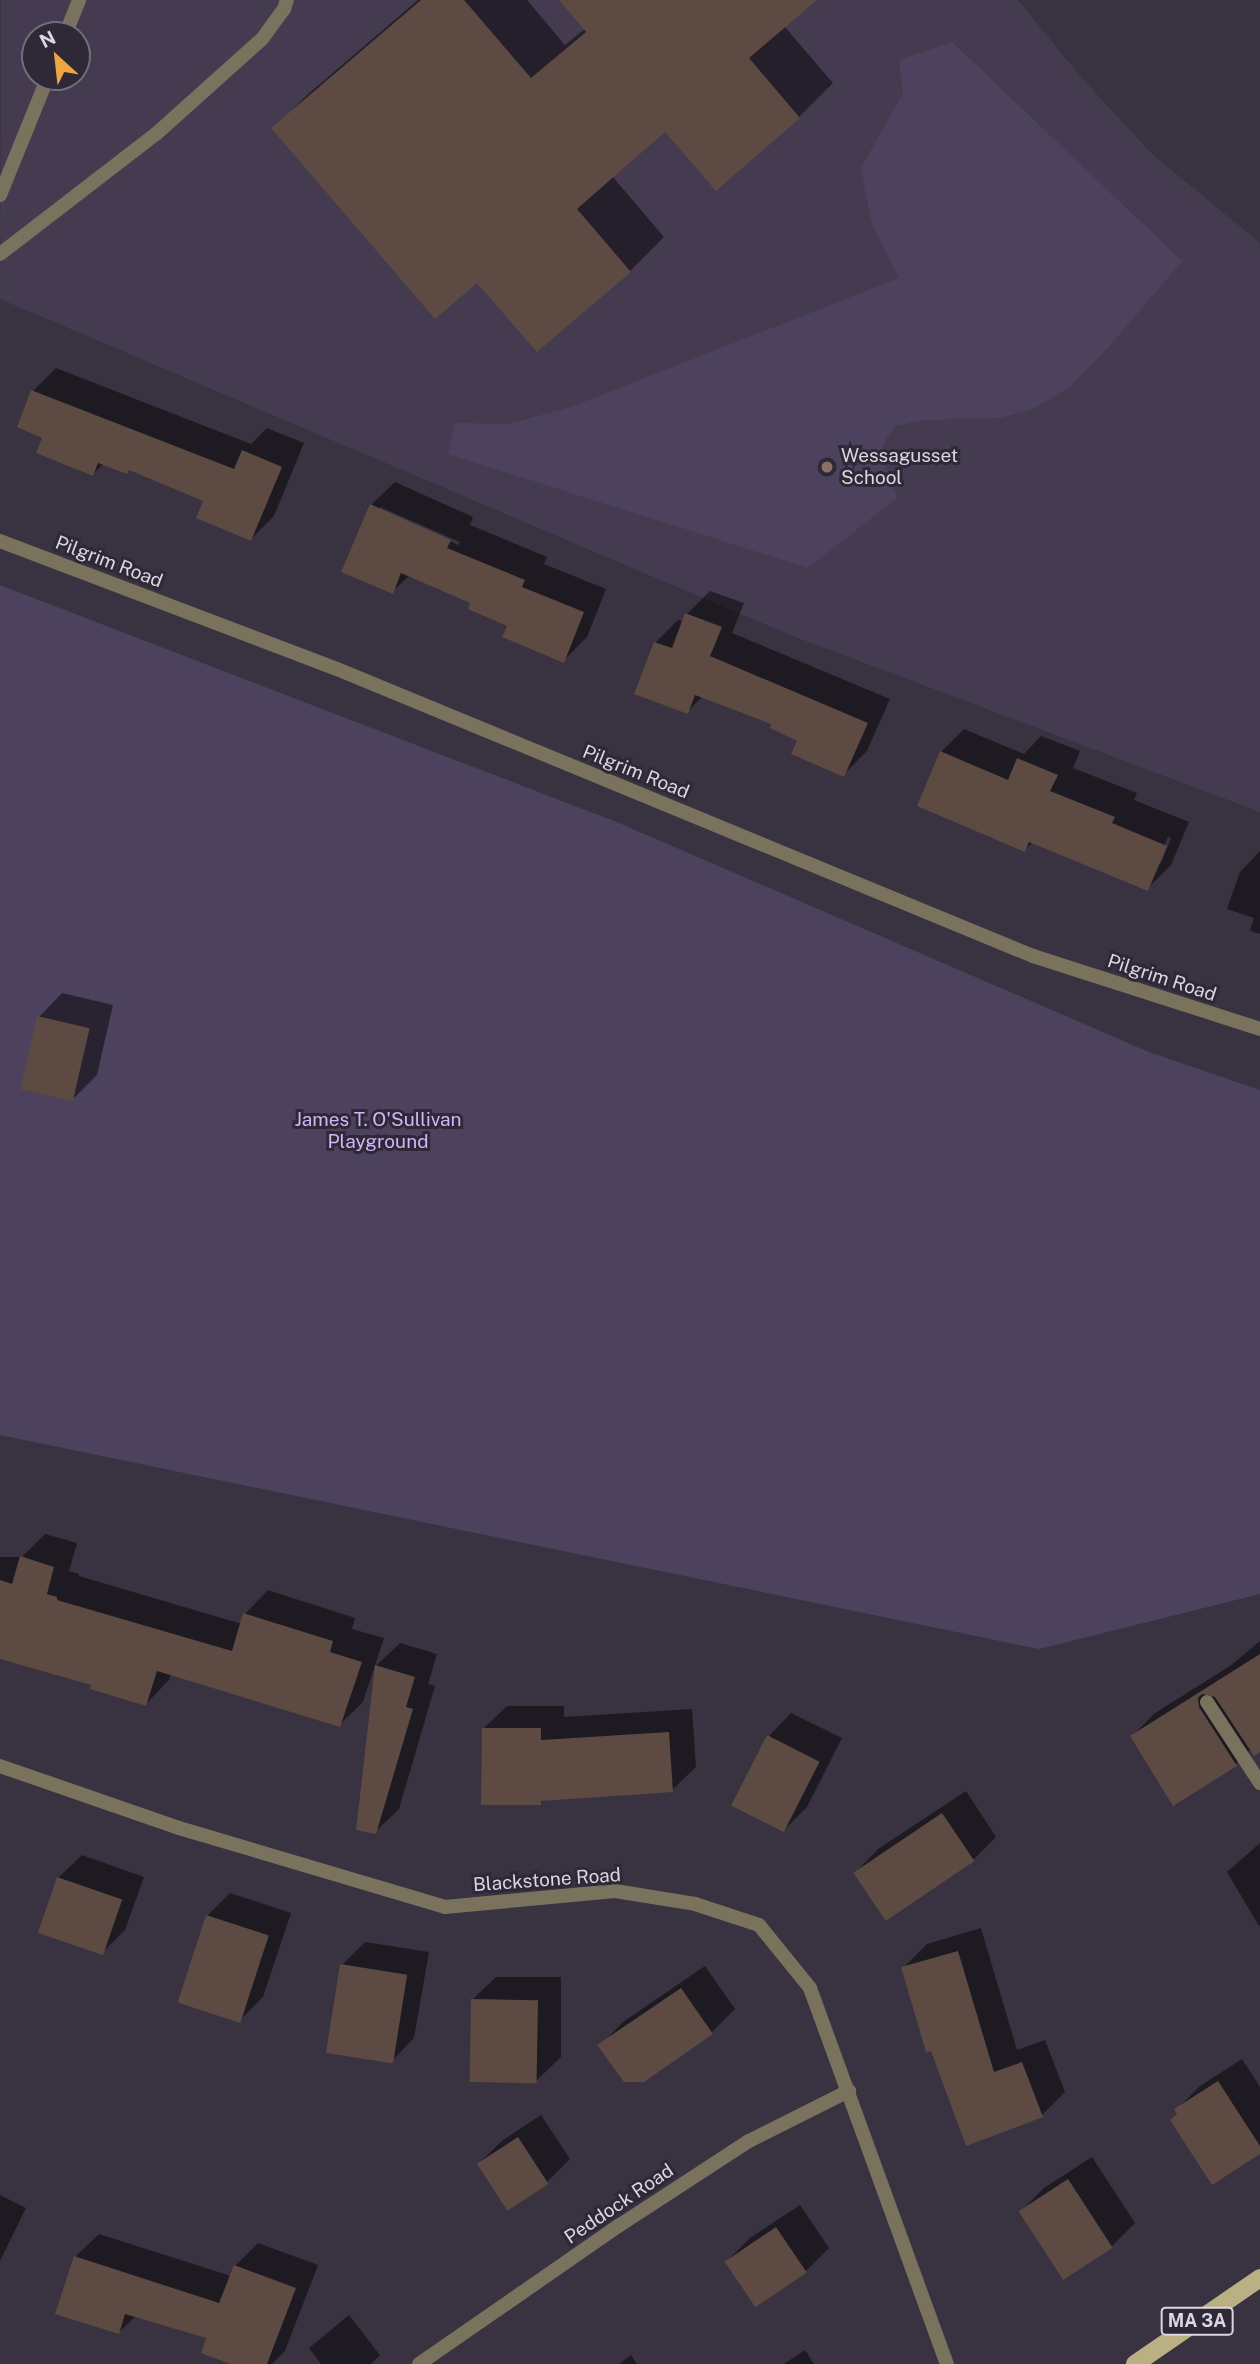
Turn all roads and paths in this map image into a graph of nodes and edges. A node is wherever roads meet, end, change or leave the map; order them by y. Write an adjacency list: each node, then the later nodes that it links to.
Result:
1 (79, 0): 3 (street)
2 (286, 0): 6 (street)
3 (71, 21)
4 (42, 91): 5 (street)
5 (0, 195)
6 (0, 254)
7 (0, 541): 8 (street, Pilgrim Road)
8 (1260, 1029)
9 (1207, 1702): 11 (street)
10 (0, 1766): 12 (street, Blackstone Road)
11 (1260, 1783)
12 (849, 2091): 14 (street, Peddock Road); 15 (street, Blackstone Road)
13 (1260, 2278): 16 (main road, MA 3A)
14 (419, 2364)
15 (947, 2364)
16 (1135, 2364)

